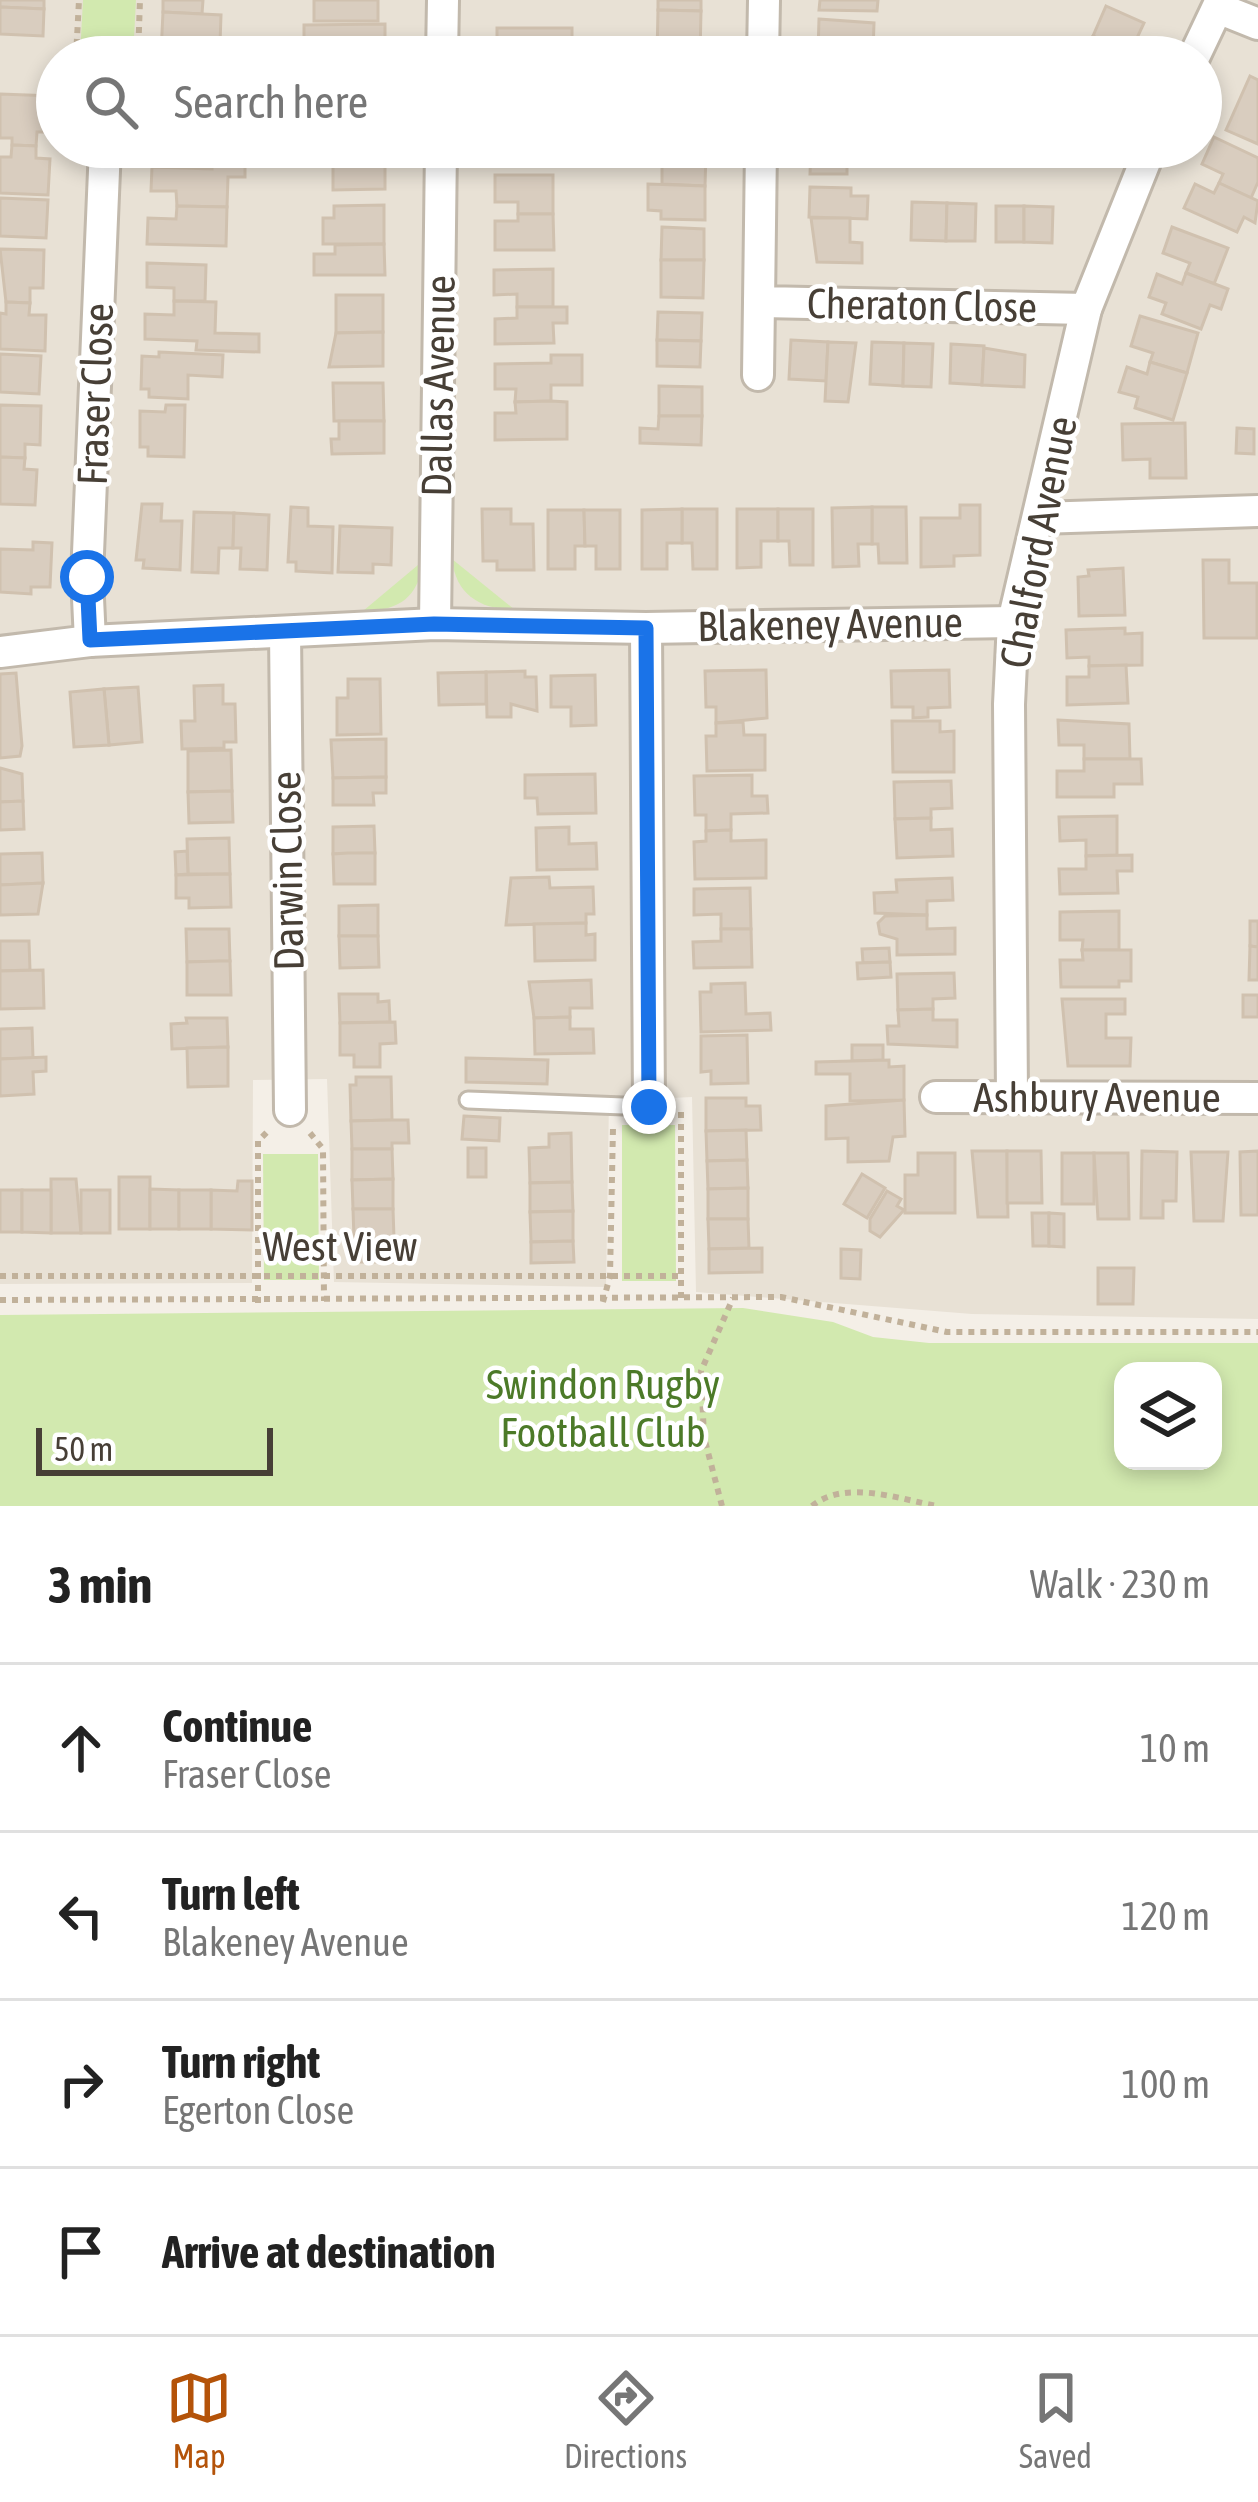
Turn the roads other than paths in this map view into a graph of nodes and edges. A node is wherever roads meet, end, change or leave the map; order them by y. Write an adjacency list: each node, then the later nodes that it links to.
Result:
1 (442, 0): 5 (street)
2 (764, 0): 6 (street)
3 (1219, 4): 4 (street); 7 (street)
4 (1258, 24)
5 (442, 36)
6 (763, 36)
7 (1204, 36)
8 (104, 168): 21 (street, Fraser Close)
9 (441, 168): 18 (street, Dallas Avenue)
10 (761, 168): 12 (street, Cheraton Close)
11 (1143, 168): 13 (street, Chalford Avenue)
12 (759, 302): 13 (street, Cheraton Close); 14 (street, Cheraton Close)
13 (1086, 309): 16 (street, Chalford Avenue)
14 (758, 375)
15 (1258, 511): 16 (street)
16 (1039, 518): 17 (street, Chalford Avenue)
17 (1013, 622): 19 (street, Blakeney Avenue); 23 (street, Chalford Avenue)
18 (434, 624): 19 (street, Blakeney Avenue); 20 (street, Blakeney Avenue)
19 (646, 628): 27 (street)
20 (285, 632): 21 (street, Blakeney Avenue); 28 (street, Darwin Close)
21 (90, 640): 22 (street, Blakeney Avenue)
22 (0, 652)
23 (1012, 1096): 24 (street, Ashbury Avenue); 25 (street, Ashbury Avenue)
24 (936, 1097)
25 (1258, 1098)
26 (468, 1100): 27 (lane)
27 (649, 1107)
28 (290, 1109)

